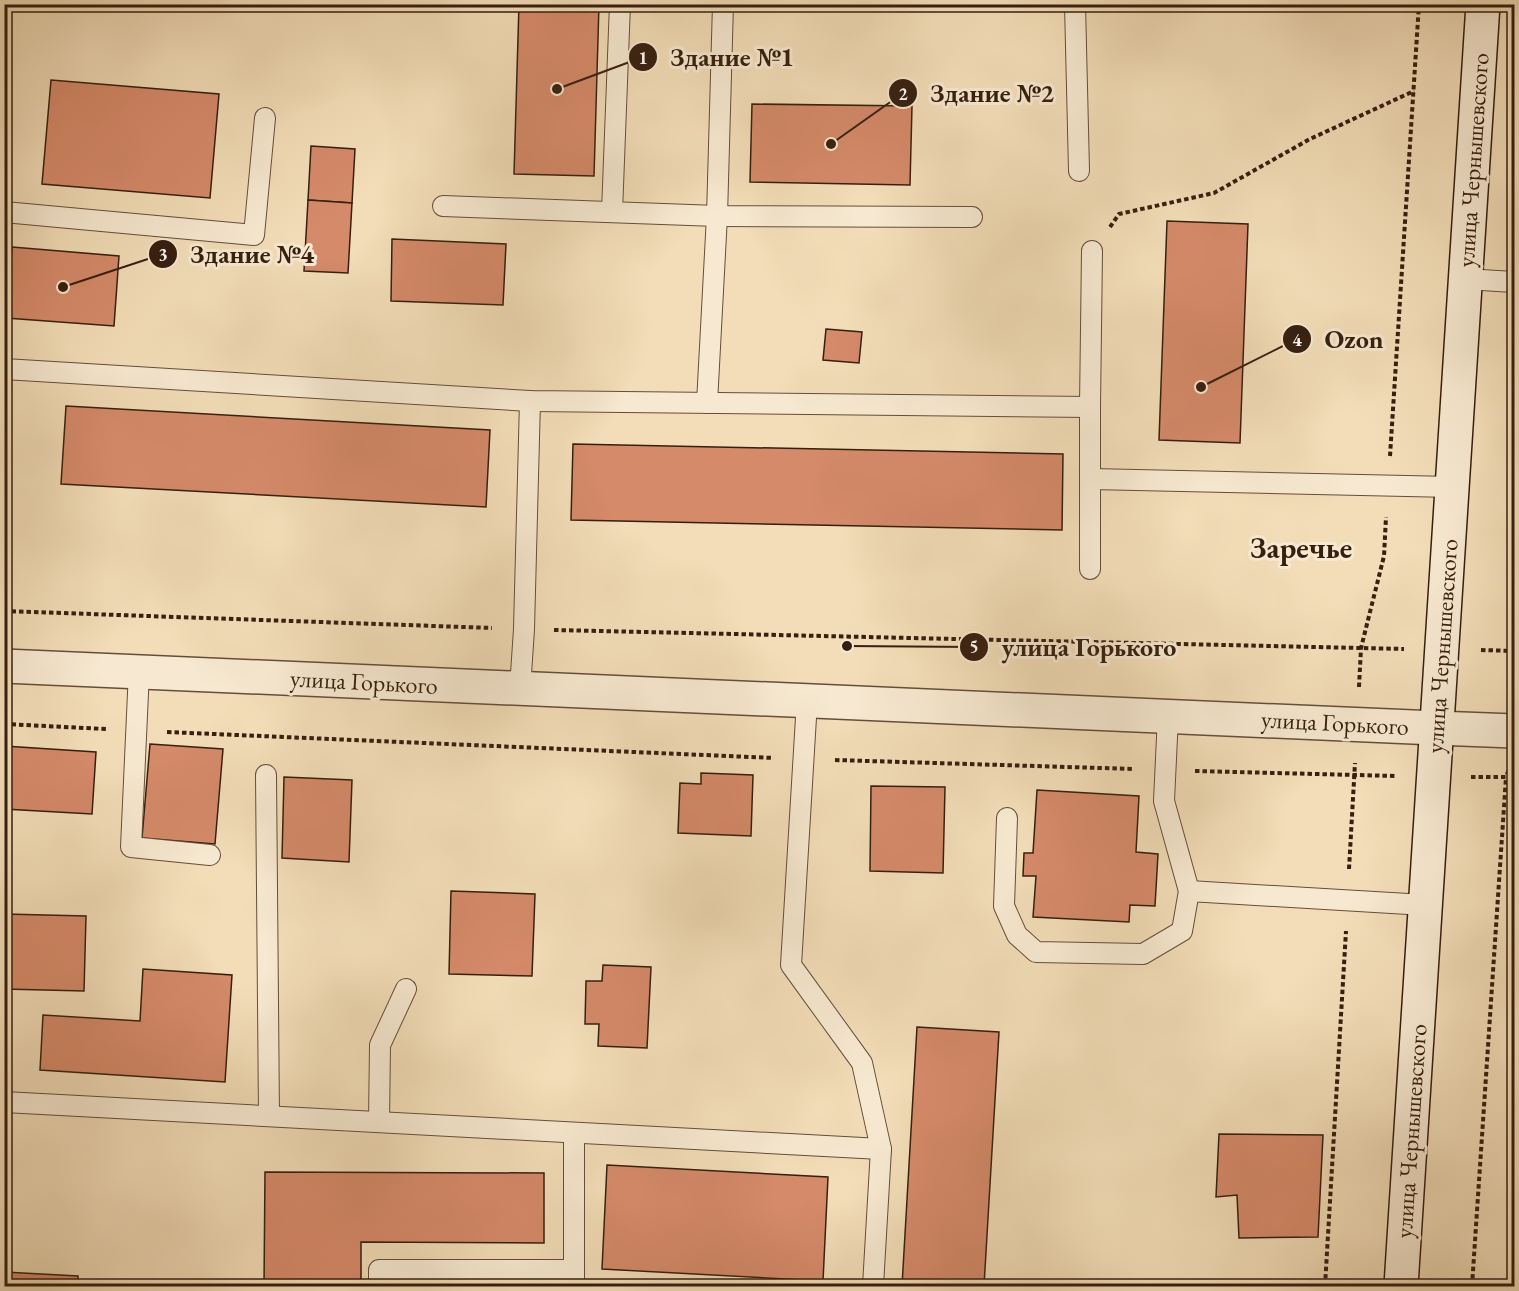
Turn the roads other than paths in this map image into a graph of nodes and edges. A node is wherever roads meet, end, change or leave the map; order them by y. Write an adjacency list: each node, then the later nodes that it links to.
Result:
1 (620, 4): 9 (lane)
2 (723, 4): 10 (lane)
3 (1075, 4): 6 (lane)
4 (1483, 4): 13 (street, улица Чернышевского)
5 (265, 118): 8 (lane)
6 (1079, 171)
7 (443, 206): 9 (lane)
8 (4, 212)
9 (612, 212): 10 (lane)
10 (717, 216): 11 (lane); 17 (lane)
11 (972, 217)
12 (1092, 251): 18 (lane)
13 (1465, 279): 14 (lane); 20 (street, улица Чернышевского)
14 (1515, 282)
15 (4, 369): 16 (lane)
16 (530, 401): 17 (lane); 24 (lane)
17 (706, 403): 18 (lane)
18 (1090, 407): 19 (lane)
19 (1090, 479): 20 (lane); 21 (lane)
20 (1452, 488): 27 (street, улица Чернышевского)
21 (1090, 569)
22 (4, 666): 23 (street, улица Горького)
23 (139, 671): 24 (street, улица Горького); 31 (lane)
24 (520, 689): 25 (street, улица Горького)
25 (807, 701): 26 (street, улица Горького); 39 (lane)
26 (1168, 716): 27 (street, улица Горького); 32 (lane)
27 (1436, 728): 28 (street, улица Горького); 33 (street, улица Чернышевского)
28 (1515, 731)
29 (266, 775): 36 (lane)
30 (1007, 818): 32 (lane)
31 (210, 855)
32 (1189, 891): 33 (lane)
33 (1425, 905): 43 (street, улица Чернышевского)
34 (406, 989): 37 (lane)
35 (4, 1102): 36 (lane)
36 (269, 1116): 37 (lane)
37 (379, 1122): 38 (lane)
38 (574, 1133): 39 (lane); 40 (lane)
39 (881, 1149): 42 (lane)
40 (574, 1278): 41 (lane)
41 (379, 1287)
42 (873, 1287)
43 (1401, 1287)

